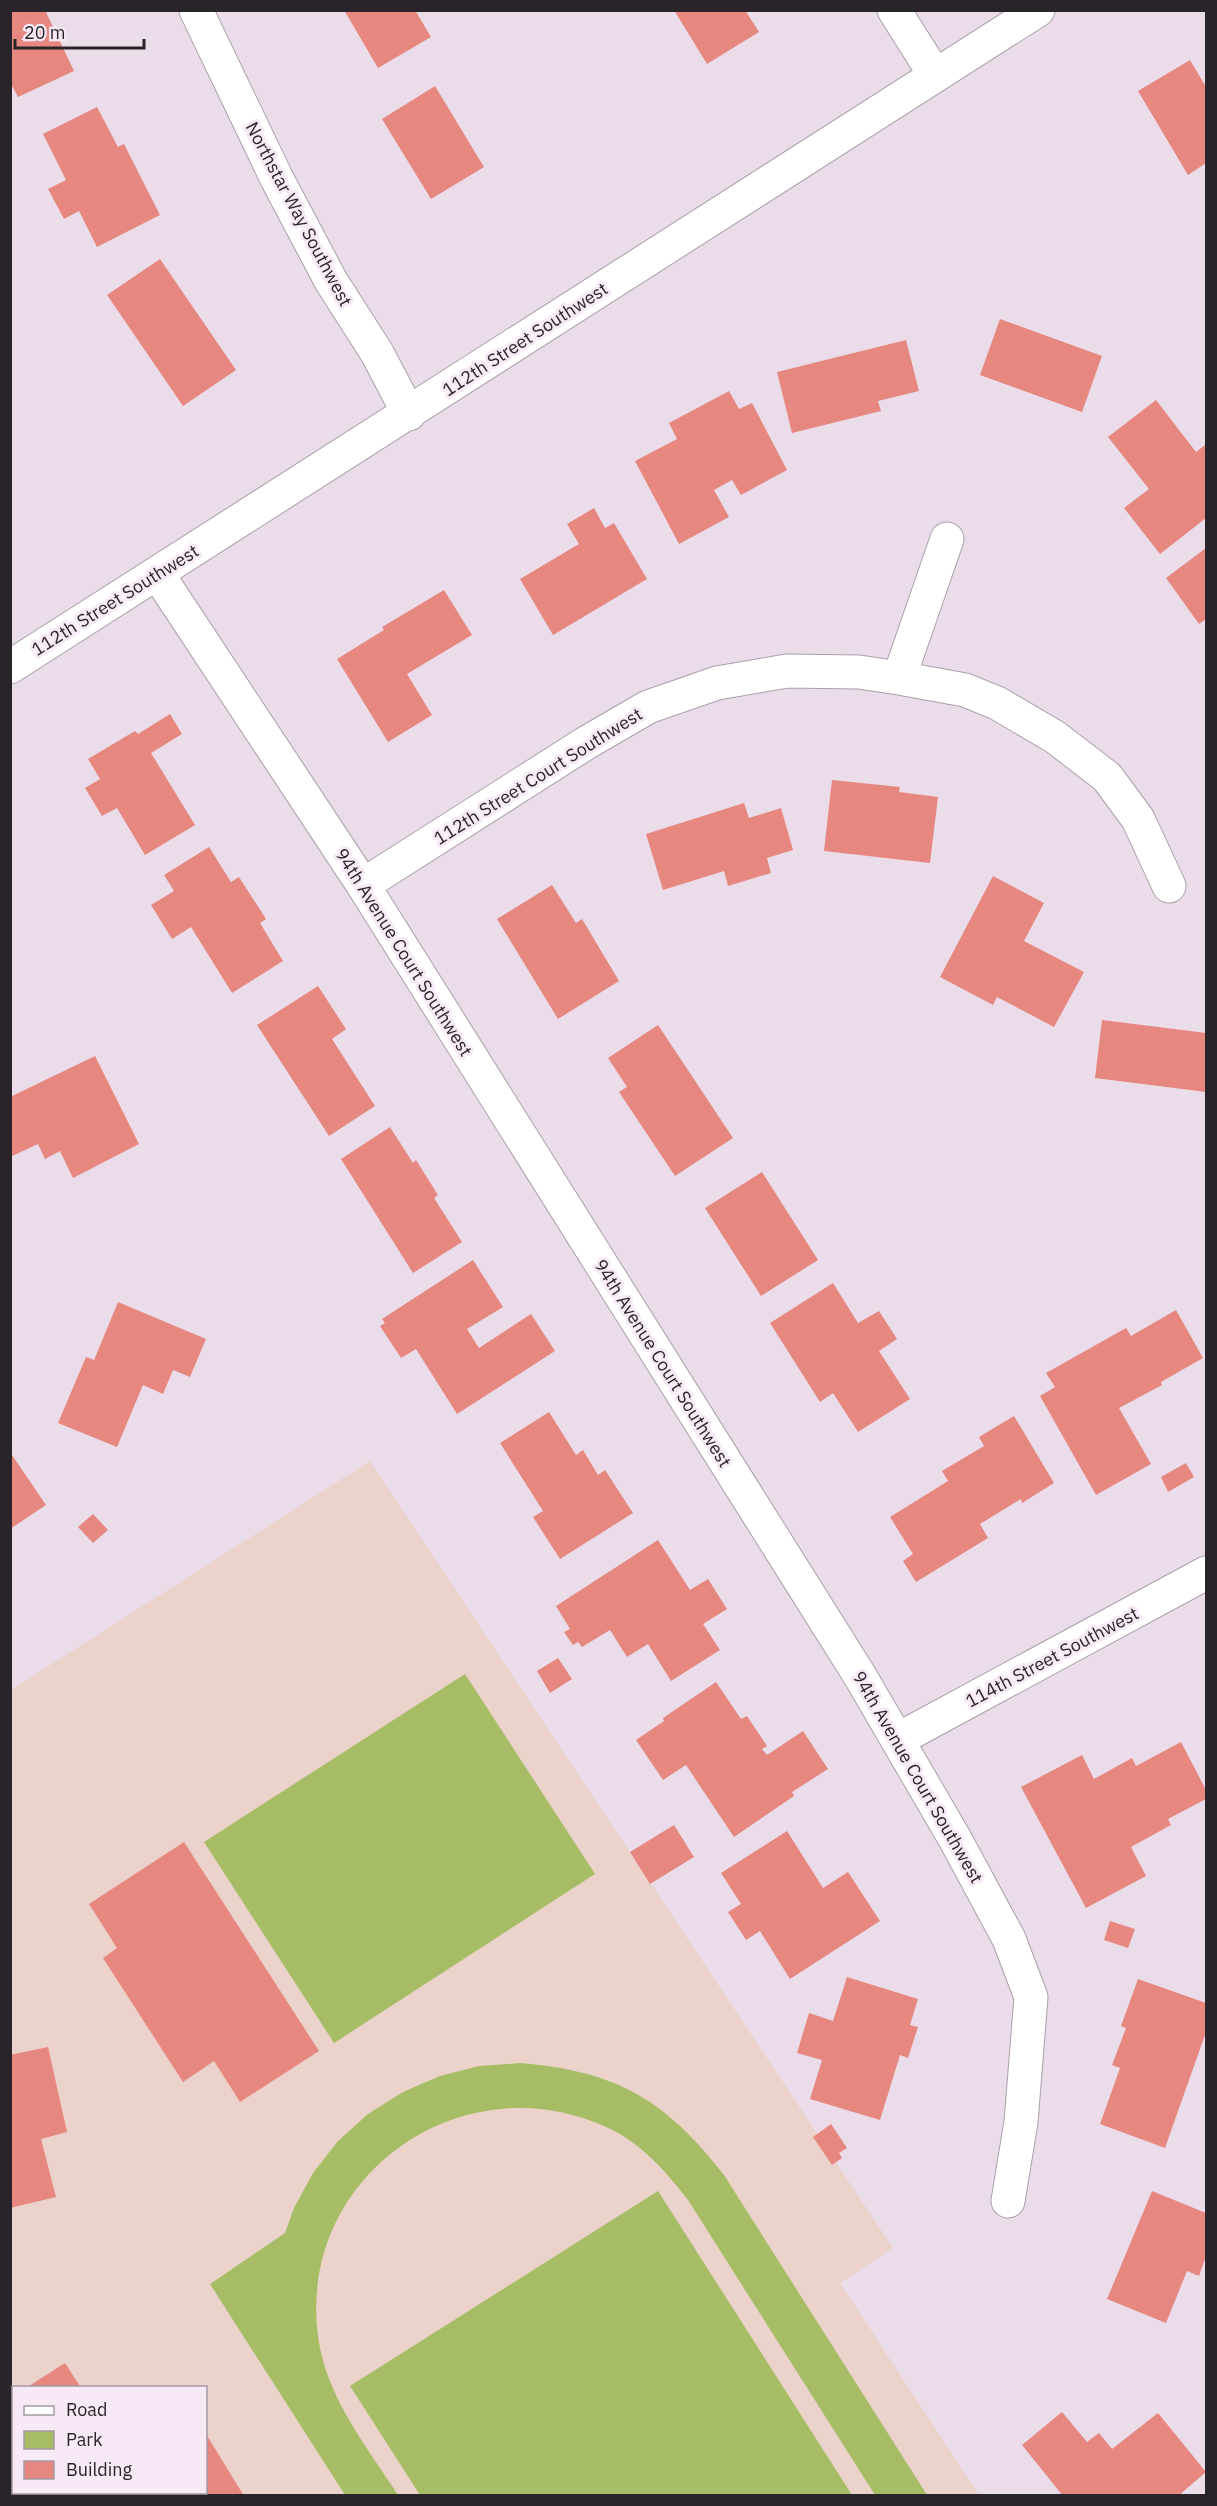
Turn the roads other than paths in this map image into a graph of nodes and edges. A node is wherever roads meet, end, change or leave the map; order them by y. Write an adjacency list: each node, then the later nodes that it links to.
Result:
1 (196, 10): 5 (street, Northstar Way Southwest)
2 (894, 10): 4 (street)
3 (1038, 10): 4 (street, 112th Street Southwest)
4 (935, 75): 5 (street, 112th Street Southwest)
5 (410, 414): 7 (street, 112th Street Southwest)
6 (947, 539): 9 (street)
7 (157, 573): 8 (street, 112th Street Southwest); 10 (street, 94th Avenue Court Southwest)
8 (10, 667)
9 (899, 678): 10 (street, 112th Street Court Southwest); 11 (street, 112th Street Court Southwest)
10 (363, 885): 13 (street, 94th Avenue Court Southwest)
11 (1168, 886)
12 (1206, 1573): 13 (street, 114th Street Southwest)
13 (897, 1740): 14 (street, 94th Avenue Court Southwest)
14 (1008, 2201)

